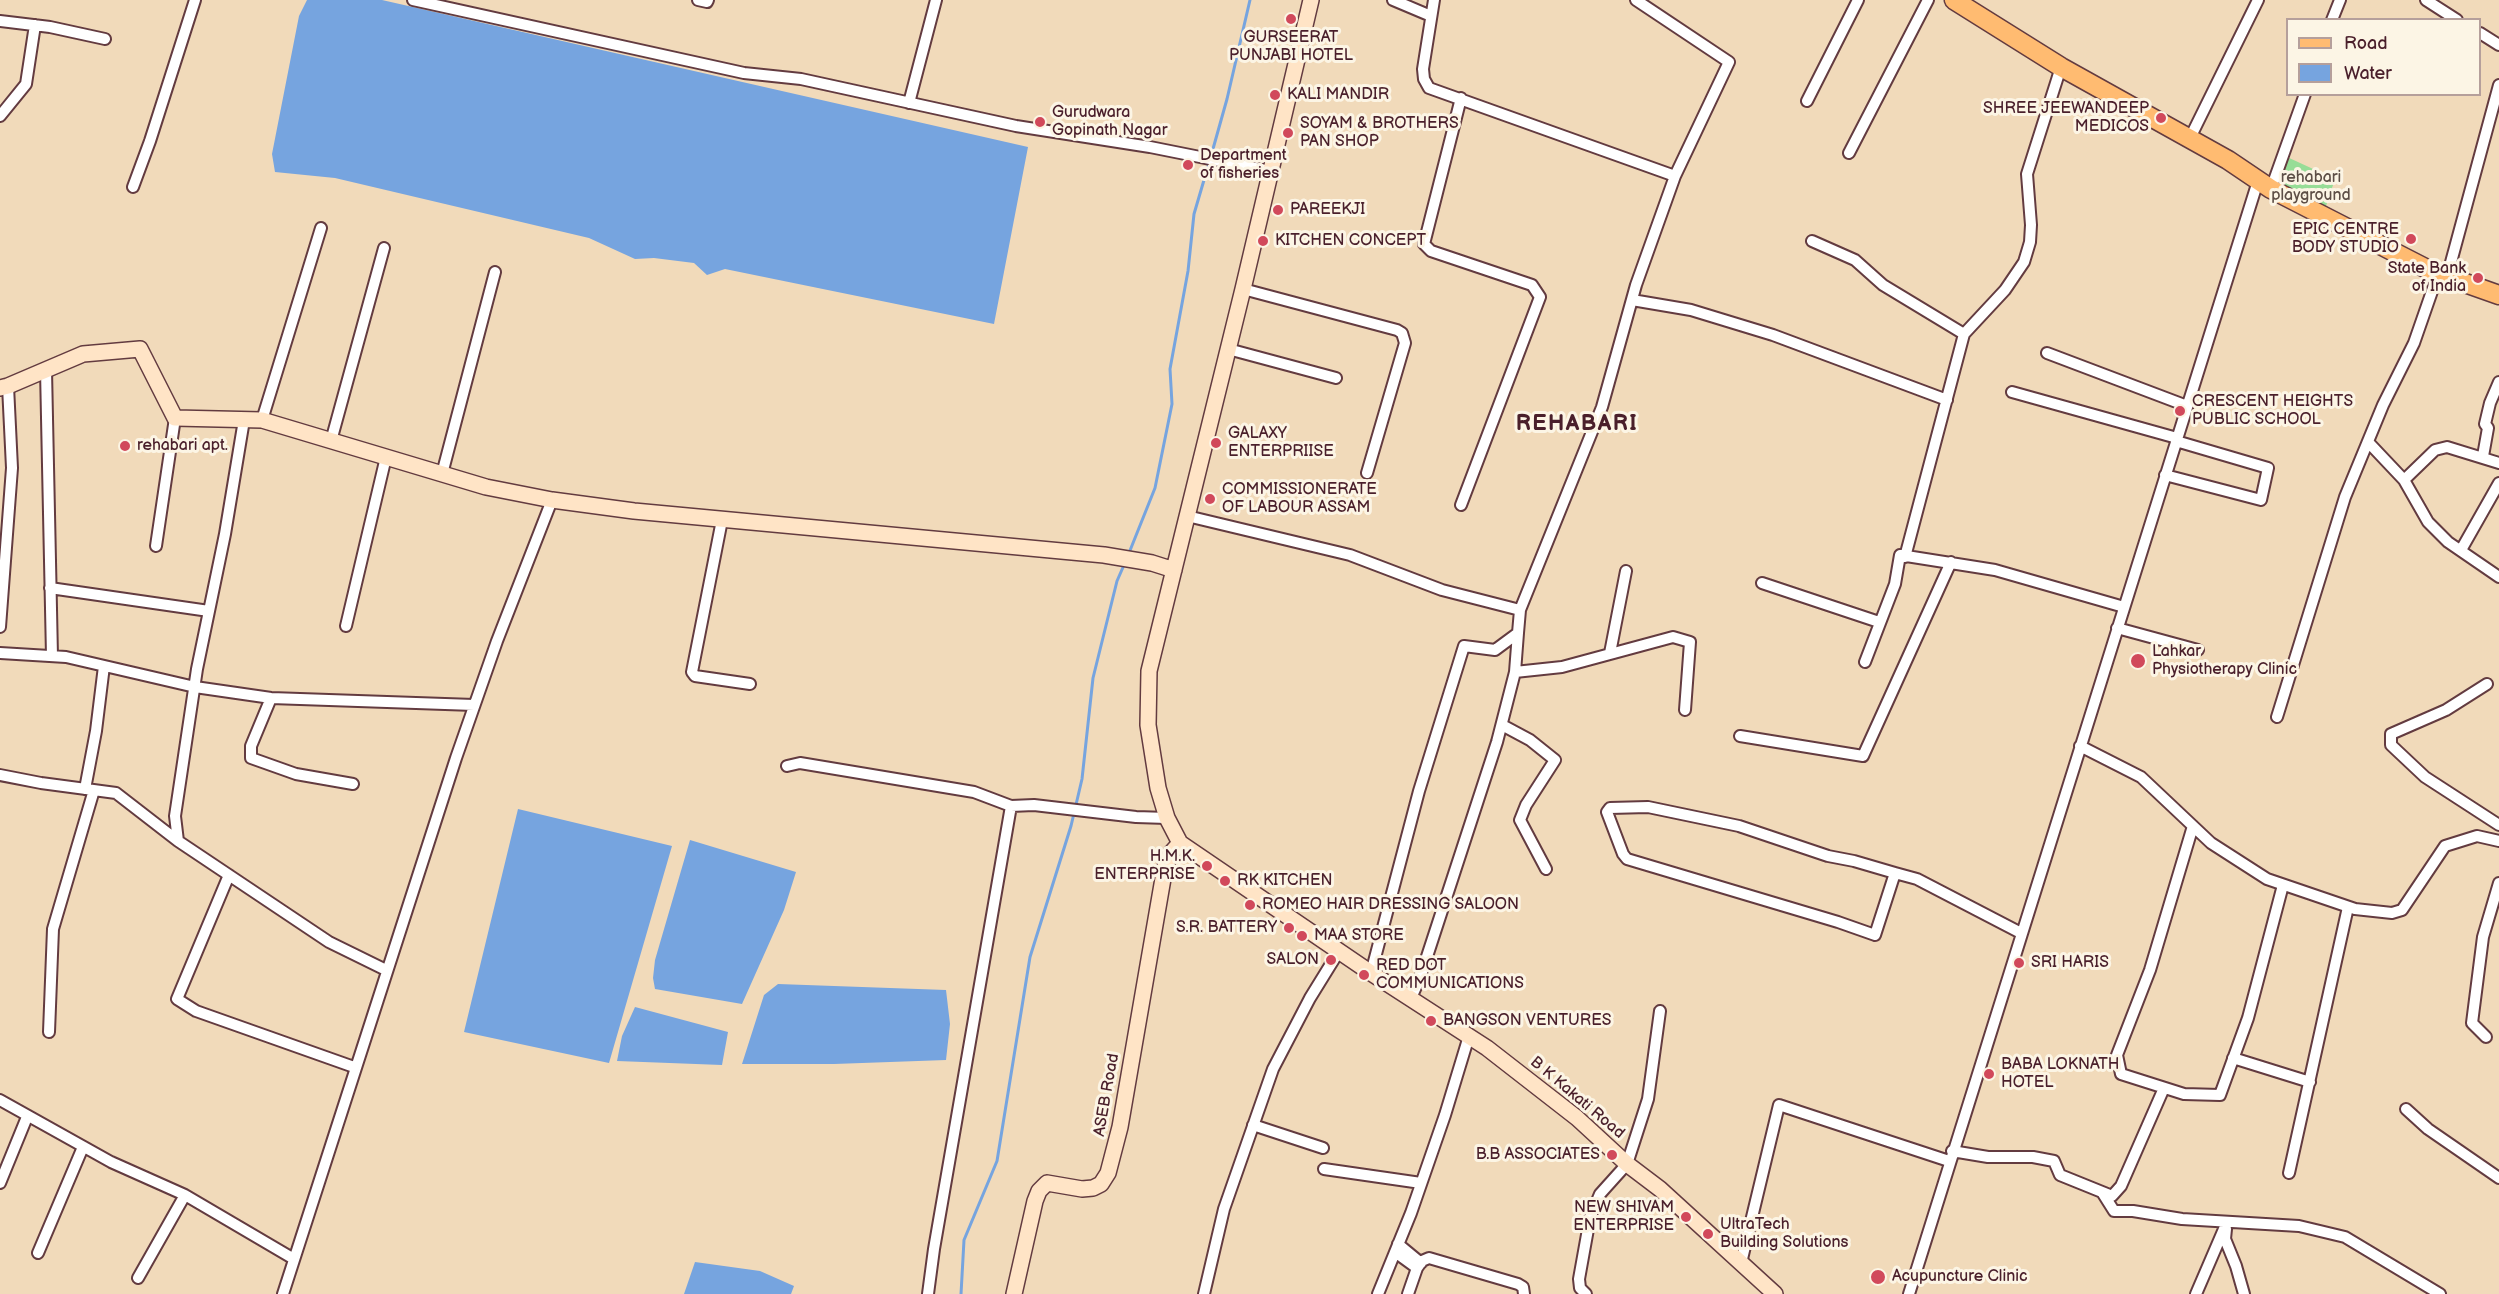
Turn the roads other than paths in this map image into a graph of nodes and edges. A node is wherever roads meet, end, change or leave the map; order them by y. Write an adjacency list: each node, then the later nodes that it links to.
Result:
1 (195, 0): 36 (street)
2 (413, 0): 29 (street)
3 (698, 0): 4 (street)
4 (708, 0)
5 (936, 0): 29 (street)
6 (1311, 0): 33 (street)
7 (1393, 0): 16 (street)
8 (1434, 0): 16 (street)
9 (1636, 0): 34 (street)
10 (1858, 0): 28 (street)
11 (1928, 0): 32 (street)
12 (1954, 0): 24 (main road)
13 (2258, 0): 31 (street)
14 (2340, 0): 17 (street)
15 (2426, 0): 18 (street)
16 (1431, 16): 27 (street)
17 (2333, 18)
18 (2454, 18)
19 (0, 21): 20 (street)
20 (35, 25): 22 (street); 30 (street)
21 (2481, 34): 23 (street)
22 (105, 39)
23 (2499, 45)
24 (2061, 67): 31 (main road); 45 (street)
25 (2499, 85): 41 (street)
26 (2304, 96): 35 (street)
27 (1461, 98): 34 (street); 70 (street)
28 (1807, 101)
29 (909, 103): 33 (street)
30 (0, 116)
31 (2190, 138): 35 (main road)
32 (1849, 153)
33 (1270, 171): 42 (street)
34 (1675, 176): 44 (street)
35 (2264, 185): 41 (main road); 54 (street)
36 (133, 187)
37 (321, 228): 57 (street)
38 (1812, 241): 45 (street)
39 (384, 248): 59 (street)
40 (495, 272): 65 (street)
41 (2443, 275): 43 (main road); 60 (street)
42 (1243, 289): 46 (street); 64 (street)
43 (2499, 295)
44 (1632, 300): 53 (street); 83 (street)
45 (1964, 334): 53 (street)
46 (1228, 349): 49 (street); 71 (street)
47 (2047, 352): 54 (street)
48 (46, 370): 51 (street); 55 (street); 81 (street)
49 (1336, 378)
50 (2499, 382): 61 (street)
51 (4, 387): 87 (street)
52 (2013, 392): 58 (street)
53 (1947, 400): 75 (street)
54 (2187, 406): 58 (street)
55 (175, 418): 56 (street); 73 (street)
56 (244, 420): 57 (street); 84 (street)
57 (262, 420): 59 (street)
58 (2176, 440): 66 (street); 66 (street)
59 (331, 441): 62 (street)
60 (2369, 442): 67 (street); 103 (street)
61 (2483, 456): 63 (street); 67 (street)
62 (386, 457): 65 (street); 86 (street)
63 (2499, 463)
64 (1367, 473)
65 (442, 474): 69 (street)
66 (2165, 475): 82 (street)
67 (2404, 480): 74 (street)
68 (2499, 483): 74 (street)
69 (552, 500): 72 (street); 101 (street)
70 (1461, 505)
71 (1187, 516): 77 (street); 83 (street)
72 (722, 520): 77 (street); 97 (street)
73 (156, 546)
74 (2461, 550): 79 (street)
75 (1905, 557): 76 (street); 85 (street)
76 (1951, 562): 82 (street); 105 (street)
77 (1174, 570): 112 (street)
78 (1626, 571): 92 (street)
79 (2499, 577)
80 (1762, 583): 85 (street)
81 (50, 588): 84 (street); 93 (street)
82 (2124, 607): 88 (street)
83 (1520, 610): 89 (street)
84 (209, 611): 99 (street)
85 (1879, 622): 94 (street)
86 (345, 626)
87 (0, 627)
88 (2117, 628): 90 (street); 106 (street)
89 (1518, 633): 96 (street); 127 (street)
90 (2198, 650)
91 (0, 653): 93 (street)
92 (1610, 653): 96 (street); 102 (street)
93 (52, 656): 95 (street)
94 (1865, 662)
95 (104, 666): 99 (street); 110 (street)
96 (1515, 672): 104 (street)
97 (750, 684)
98 (2487, 684): 113 (street)
99 (195, 687): 100 (street); 115 (street)
100 (271, 698): 101 (street); 109 (street)
101 (474, 705): 126 (street)
102 (1685, 710)
103 (2277, 717)
104 (1502, 724): 118 (street); 128 (street)
105 (1740, 736)
106 (2080, 746): 114 (street); 124 (street)
107 (787, 766): 111 (street)
108 (0, 775): 110 (street)
109 (353, 783)
110 (89, 790): 115 (street); 130 (street)
111 (1011, 806): 112 (street); 160 (street)
112 (1167, 818): 117 (street)
113 (2499, 825)
114 (2193, 826): 122 (street); 136 (street)
115 (178, 841): 120 (street)
116 (2499, 842): 123 (street)
117 (1180, 843): 125 (street, B K Kakati Road); 161 (street, ASEB Road)
118 (1546, 869)
119 (1895, 873): 119 (street); 124 (street)
120 (229, 875): 126 (street); 134 (street)
121 (2499, 883): 132 (street)
122 (2283, 885): 123 (street); 133 (street)
123 (2348, 907): 135 (street)
124 (2021, 933): 143 (street)
125 (1339, 951): 127 (street, B K Kakati Road); 140 (street)
126 (386, 970): 134 (street)
127 (1371, 972): 128 (street, B K Kakati Road)
128 (1411, 998): 131 (street, B K Kakati Road)
129 (1660, 1011): 144 (street)
130 (49, 1032)
131 (1469, 1036): 144 (street, B K Kakati Road); 149 (street)
132 (2486, 1036)
133 (2233, 1058): 135 (street); 136 (street)
134 (354, 1067): 155 (street)
135 (2310, 1082): 146 (street)
136 (2163, 1088): 150 (street)
137 (0, 1100): 139 (street)
138 (2406, 1109): 147 (street)
139 (27, 1117): 141 (street); 148 (street)
140 (1254, 1125): 142 (street); 162 (street)
141 (83, 1147): 151 (street); 154 (street)
142 (1323, 1148)
143 (1951, 1156): 150 (street); 156 (street); 168 (street)
144 (1627, 1164): 156 (street, B K Kakati Road); 166 (street)
145 (1324, 1170): 149 (street)
146 (2289, 1173)
147 (2499, 1178)
148 (0, 1183)
149 (1421, 1183): 153 (street)
150 (2102, 1192): 152 (street)
151 (185, 1196): 155 (street); 158 (street)
152 (2227, 1222): 169 (street); 170 (street); 171 (street)
153 (1396, 1248): 157 (street); 163 (street)
154 (38, 1253)
155 (294, 1259): 159 (street)
156 (1741, 1263): 167 (street, B K Kakati Road)
157 (1419, 1265): 164 (street); 165 (street)
158 (138, 1278)
159 (283, 1294)
160 (928, 1294)
161 (1014, 1294)
162 (1204, 1294)
163 (1378, 1294)
164 (1408, 1294)
165 (1524, 1294)
166 (1586, 1294)
167 (1775, 1294)
168 (1909, 1294)
169 (2196, 1294)
170 (2244, 1294)
171 (2440, 1294)

